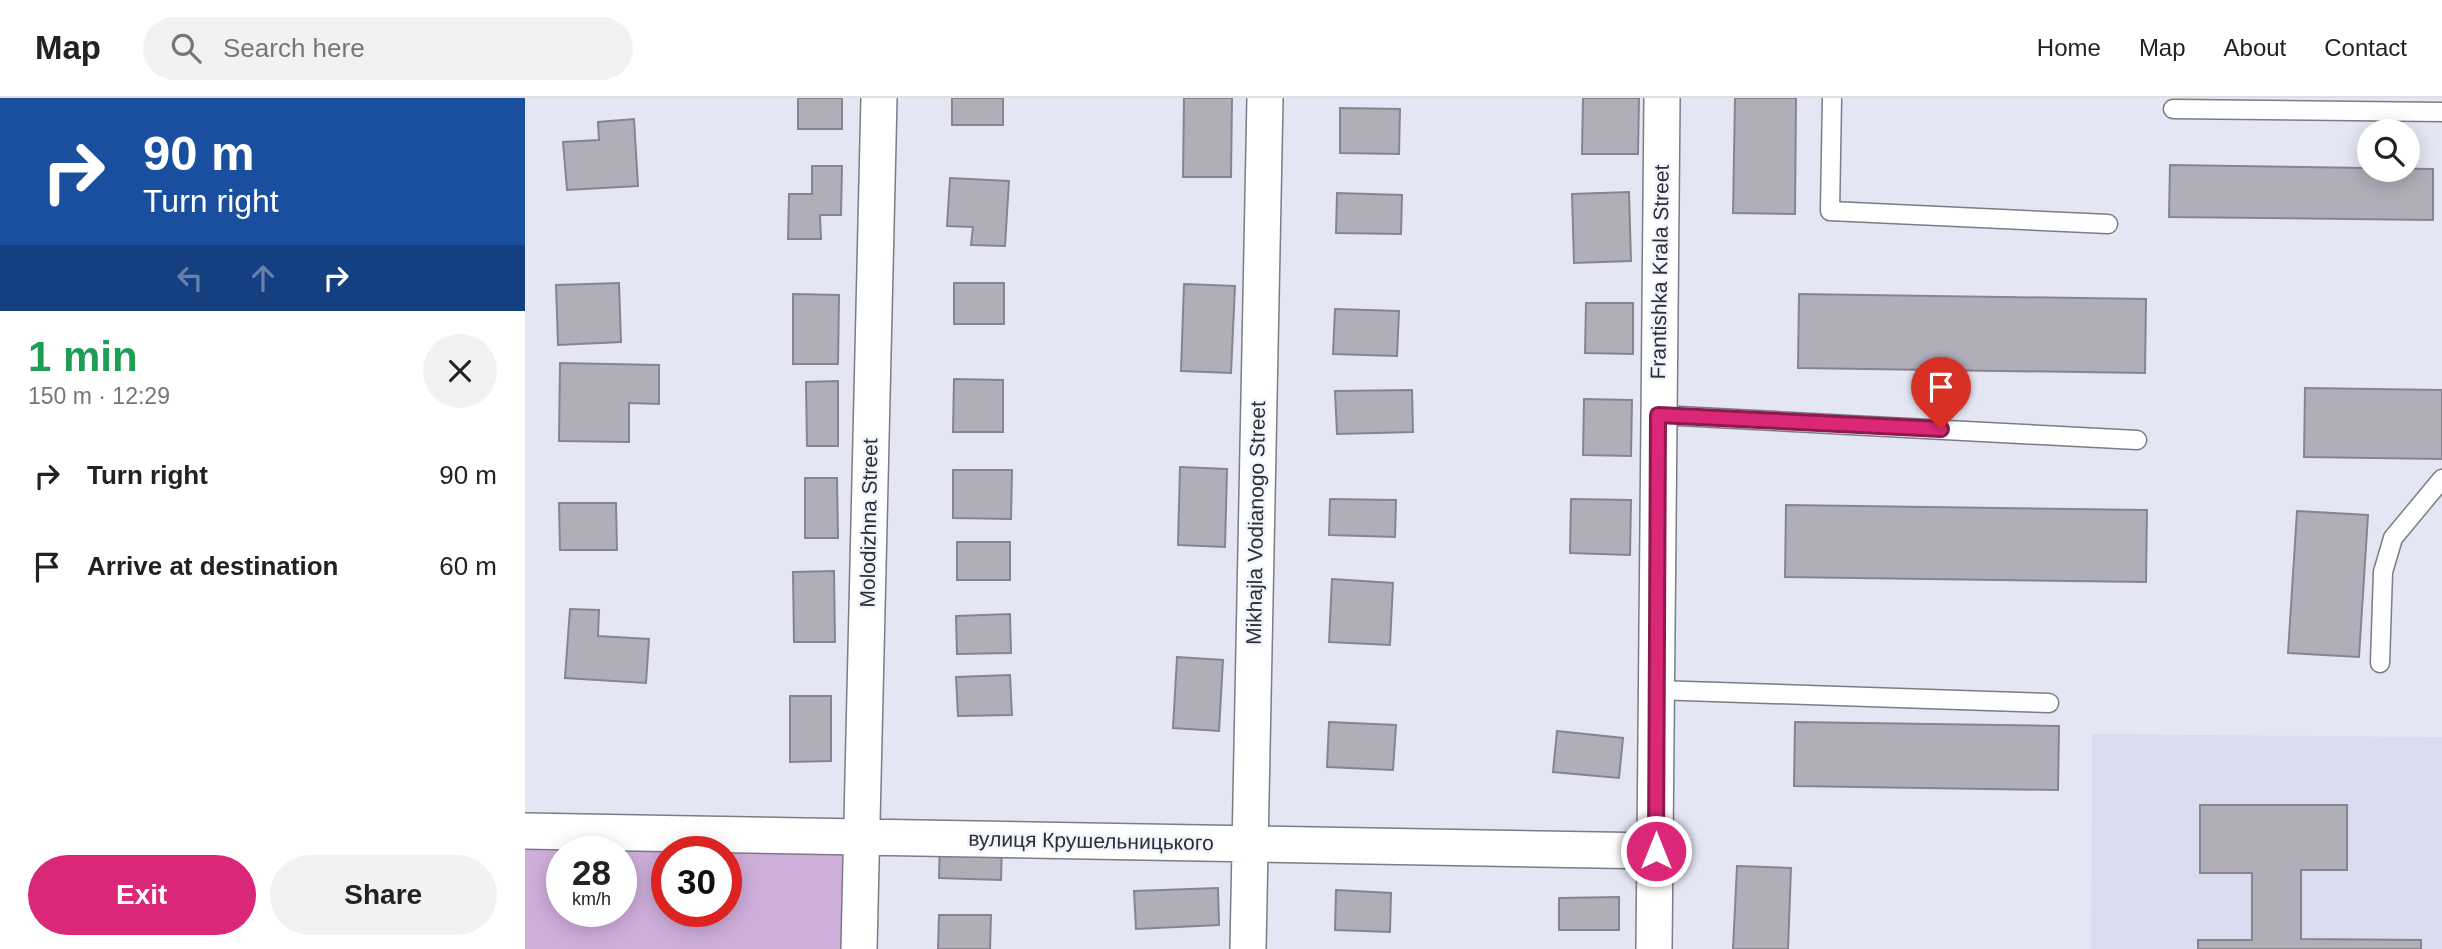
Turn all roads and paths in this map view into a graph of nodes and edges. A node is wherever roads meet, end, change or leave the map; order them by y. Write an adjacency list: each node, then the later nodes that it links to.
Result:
1 (879, 98): 15 (street, Molodizhna Street)
2 (1265, 98): 16 (street, Mikhajla Vodianogo Street)
3 (1662, 98): 8 (street, Frantishka Krala Street)
4 (1832, 98): 7 (lane)
5 (2173, 109): 6 (lane)
6 (2442, 112)
7 (2108, 224)
8 (1658, 415): 9 (lane); 12 (street, Frantishka Krala Street)
9 (2137, 440)
10 (2442, 479): 11 (lane)
11 (2380, 663)
12 (1655, 690): 13 (lane); 17 (street, Frantishka Krala Street)
13 (2049, 703)
14 (525, 831): 15 (street, вулиця Крушельницького)
15 (862, 837): 16 (street, вулиця Крушельницького); 18 (street, Molodizhna Street)
16 (1249, 844): 17 (street, вулиця Крушельницького); 19 (street, Mikhajla Vodianogo Street)
17 (1656, 851): 20 (street, Frantishka Krala Street)
18 (859, 949)
19 (1248, 949)
20 (1654, 949)

